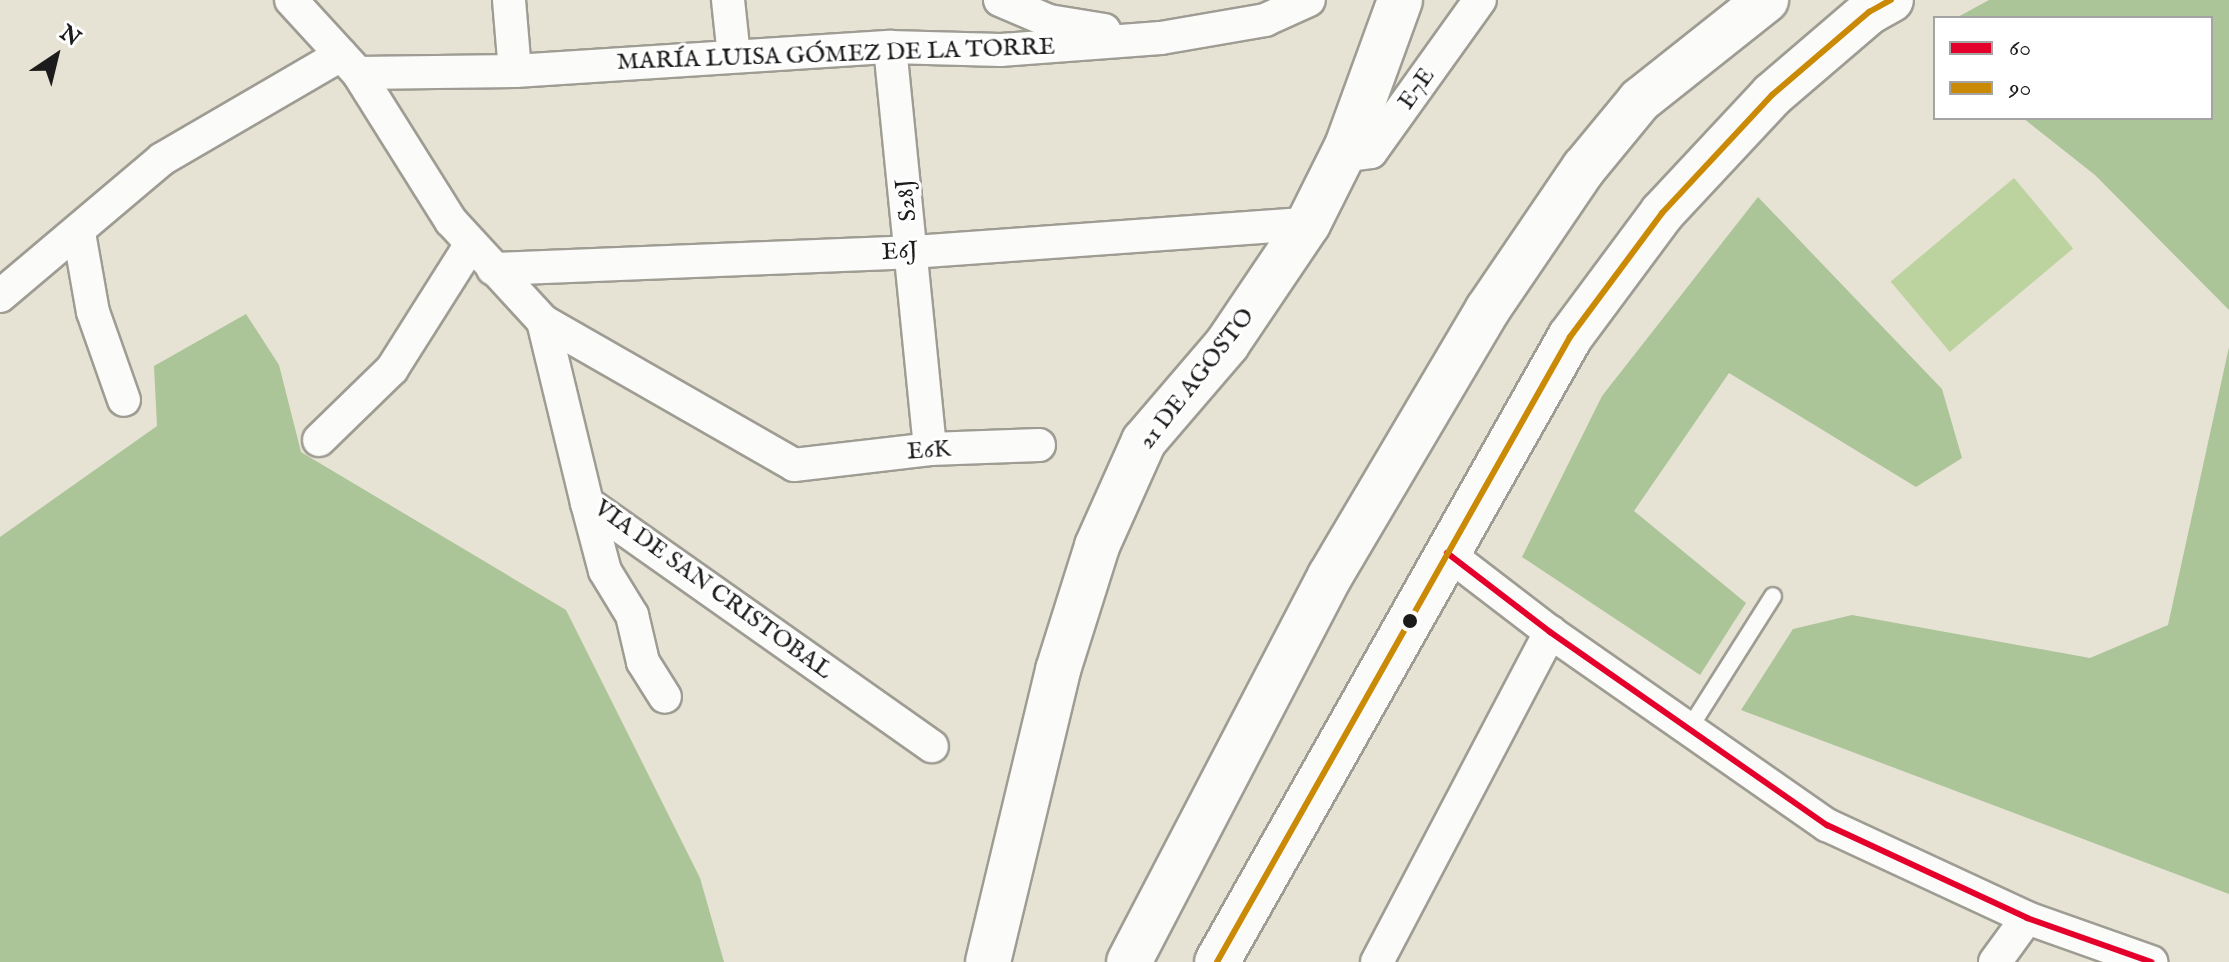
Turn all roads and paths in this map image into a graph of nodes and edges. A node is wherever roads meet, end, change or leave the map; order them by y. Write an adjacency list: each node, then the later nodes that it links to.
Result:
1 (291, 0): 13 (street)
2 (509, 0): 14 (street)
3 (728, 0): 12 (street)
4 (1000, 0): 10 (street)
5 (1309, 0): 10 (street, MARÍA LUISA GÓMEZ DE LA TORRE)
6 (1400, 0): 15 (main road, 21 DE AGOSTO)
7 (1480, 0): 15 (street, E7E)
8 (1766, 0): 36 (main road)
9 (1891, 0): 28 (main road)
10 (1161, 38): 11 (street, MARÍA LUISA GÓMEZ DE LA TORRE)
11 (890, 47): 12 (street, MARÍA LUISA GÓMEZ DE LA TORRE); 19 (street, S28J)
12 (734, 56): 14 (street, MARÍA LUISA GÓMEZ DE LA TORRE)
13 (349, 64): 14 (street, MARÍA LUISA GÓMEZ DE LA TORRE); 17 (street); 18 (street)
14 (515, 71)
15 (1340, 156): 16 (main road, 21 DE AGOSTO)
16 (1308, 224): 19 (street, E6J); 35 (main road, 21 DE AGOSTO)
17 (79, 233): 21 (street); 23 (street)
18 (471, 244): 20 (street); 24 (street)
19 (913, 252): 20 (street, E6J); 26 (street, S28J)
20 (493, 269): 22 (street)
21 (0, 296)
22 (543, 321): 26 (street, E6K); 27 (street, VIA DE SAN CRISTOBAL)
23 (124, 400)
24 (319, 440)
25 (1039, 445): 26 (street, E6K)
26 (930, 449)
27 (587, 503): 31 (street); 33 (street, VIA DE SAN CRISTOBAL)
28 (1447, 553): 30 (street); 37 (main road)
29 (1773, 596): 32 (lane)
30 (1550, 632): 32 (street); 38 (street)
31 (665, 697)
32 (1689, 729): 34 (street)
33 (932, 746)
34 (2027, 918): 39 (street); 40 (street)
35 (988, 962)
36 (1129, 962)
37 (1217, 962)
38 (1377, 962)
39 (1995, 962)
40 (2151, 962)

